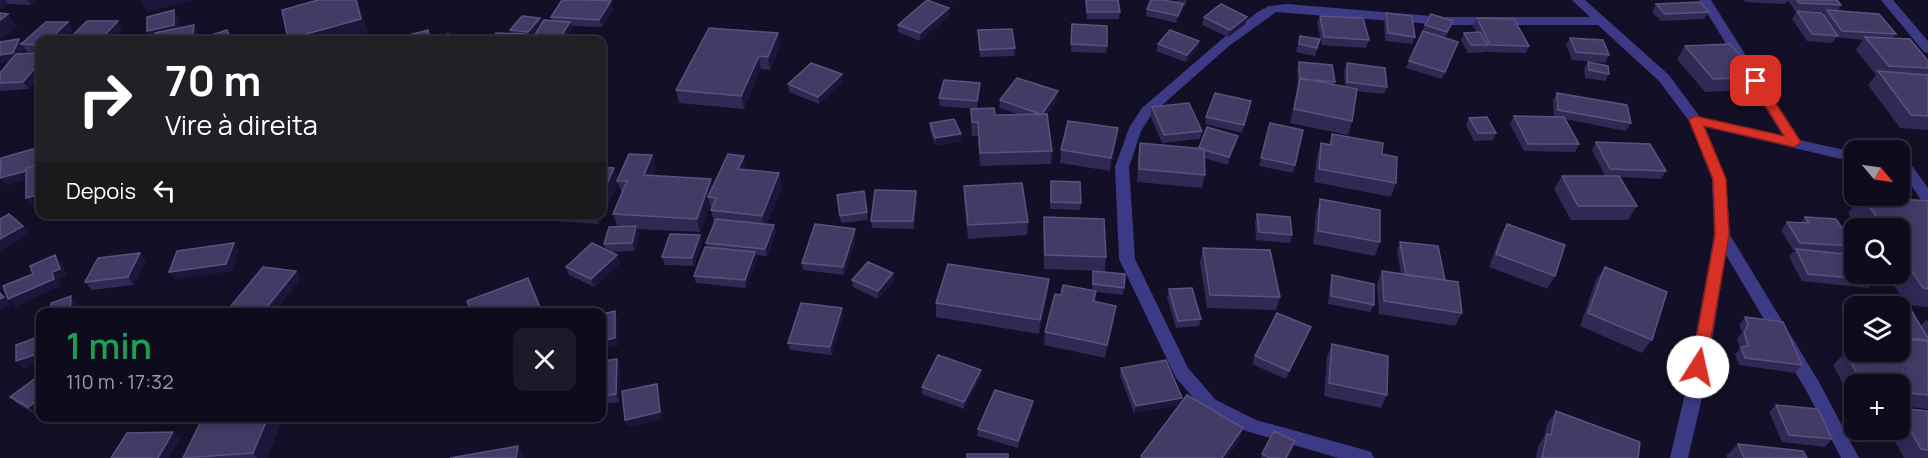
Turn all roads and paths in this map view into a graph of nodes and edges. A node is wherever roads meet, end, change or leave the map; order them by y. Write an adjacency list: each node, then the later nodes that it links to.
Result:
1 (1578, 0): 4 (street)
2 (1705, 0): 7 (street)
3 (1887, 0): 5 (street)
4 (1602, 21): 6 (street); 14 (street)
5 (1928, 49)
6 (1695, 120): 7 (street); 13 (street)
7 (1794, 142): 8 (street)
8 (1844, 154)
9 (1910, 170): 10 (street)
10 (1928, 174)
11 (1910, 177): 12 (street)
12 (1928, 199)
13 (1722, 235): 15 (street); 16 (street)
14 (1365, 458)
15 (1679, 458)
16 (1850, 458)

